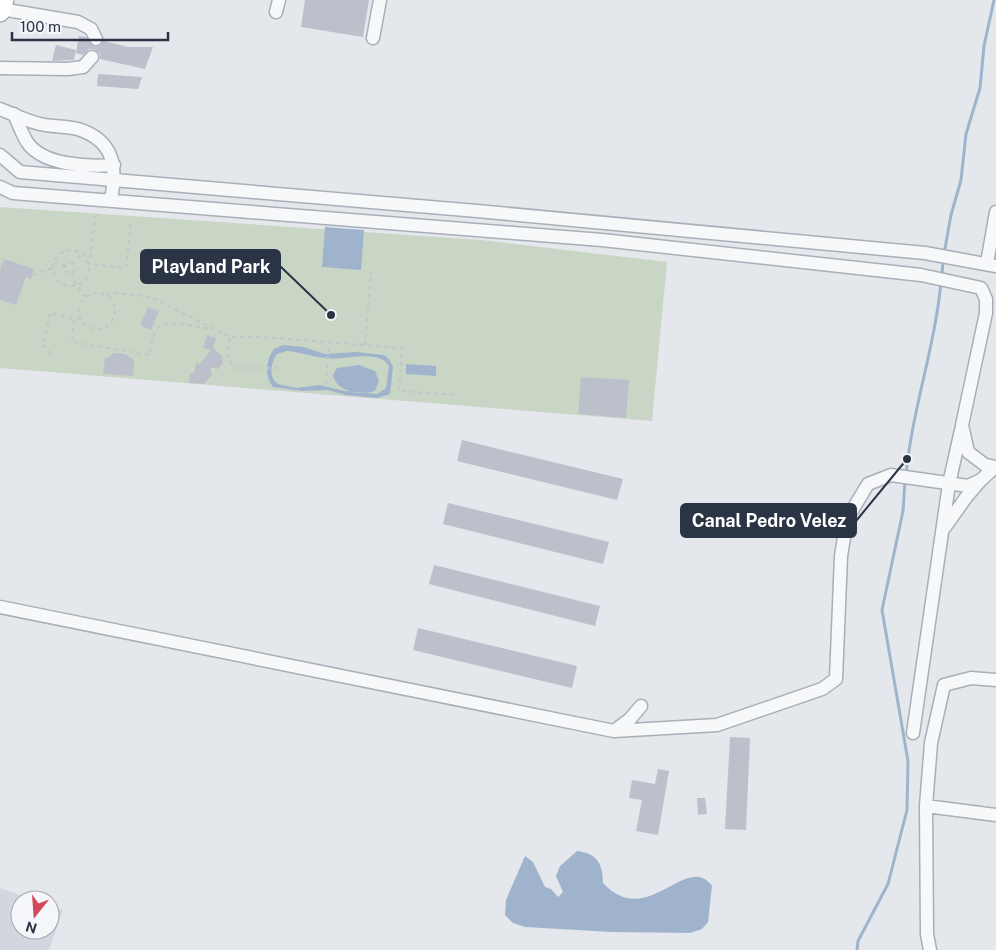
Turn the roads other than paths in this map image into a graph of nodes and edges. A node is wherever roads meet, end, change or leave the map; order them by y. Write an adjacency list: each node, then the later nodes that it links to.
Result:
1 (380, 0): 3 (street)
2 (2, 7): 4 (street)
3 (373, 38)
4 (96, 39)
5 (92, 57): 6 (street)
6 (0, 68)
7 (0, 109): 8 (street)
8 (14, 114): 10 (street); 10 (street)
9 (0, 156): 11 (street)
10 (114, 165): 11 (street)
11 (114, 181): 13 (street); 15 (street)
12 (0, 187): 13 (street)
13 (111, 200): 17 (street)
14 (996, 212): 19 (street)
15 (766, 239): 16 (street); 17 (street)
16 (797, 241): 18 (street); 19 (street)
17 (762, 258): 18 (street)
18 (792, 261): 20 (street)
19 (991, 264)
20 (962, 425): 21 (street); 23 (street)
21 (995, 468): 22 (street)
22 (981, 480): 23 (street); 24 (street)
23 (948, 484): 24 (street); 28 (street)
24 (942, 531): 29 (street)
25 (0, 607): 28 (street)
26 (996, 680): 30 (street)
27 (641, 706): 28 (street)
28 (614, 731)
29 (913, 733)
30 (926, 806): 31 (street); 32 (street)
31 (996, 815)
32 (930, 950)

